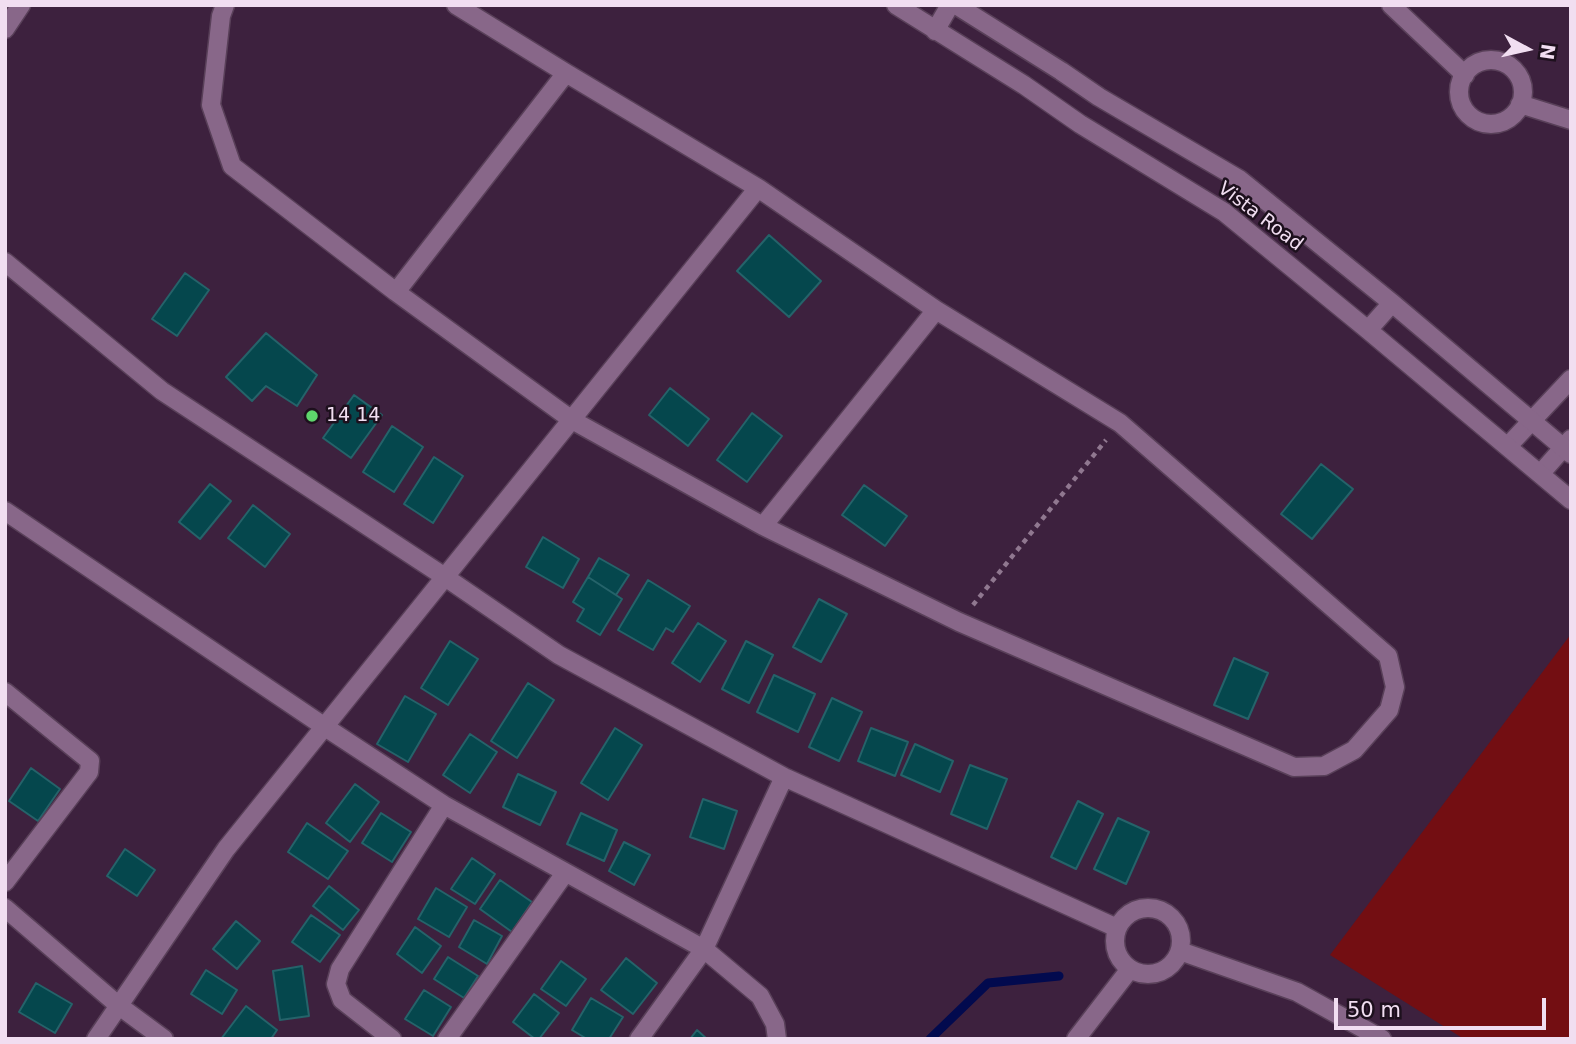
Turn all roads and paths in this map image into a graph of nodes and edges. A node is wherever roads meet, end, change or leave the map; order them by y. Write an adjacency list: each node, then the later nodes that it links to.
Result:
1 (22, 5): 8 (street)
2 (225, 5): 18 (street)
3 (456, 5): 10 (street)
4 (896, 5): 9 (street, Vista Road)
5 (950, 5): 9 (street)
6 (956, 5): 12 (street, Vista Road)
7 (1391, 5): 11 (street)
8 (5, 29)
9 (935, 31): 15 (street, Vista Road)
10 (566, 73): 16 (street); 18 (street)
11 (1465, 75): 13 (street); 13 (street)
12 (1099, 97): 15 (street); 19 (street, Vista Road)
13 (1520, 104): 14 (street)
14 (1571, 120)
15 (1080, 124): 21 (street, Vista Road)
16 (758, 188): 20 (street); 23 (street)
17 (5, 261): 32 (street)
18 (396, 292): 23 (street)
19 (1392, 303): 21 (street); 24 (street, Vista Road)
20 (936, 310): 25 (street); 31 (street)
21 (1368, 330): 26 (street, Vista Road)
22 (1571, 379): 24 (street)
23 (572, 420): 31 (street); 32 (street)
24 (1532, 420): 26 (street); 27 (street, Vista Road)
25 (1120, 423): 33 (path); 33 (street)
26 (1508, 446): 28 (street, Vista Road)
27 (1568, 447): 28 (street)
28 (1541, 473): 29 (street, Vista Road)
29 (1571, 500)
30 (9, 521): 35 (street)
31 (763, 526): 33 (street)
32 (445, 577): 35 (street); 36 (street)
33 (959, 622)
34 (5, 692): 39 (street)
35 (325, 727): 37 (street); 45 (street)
36 (784, 777): 41 (street); 42 (street)
37 (444, 805): 38 (street); 48 (street)
38 (565, 873): 42 (street); 49 (street)
39 (5, 882)
40 (5, 908): 45 (street)
41 (1117, 928): 43 (street); 44 (street)
42 (704, 949): 50 (street); 51 (street)
43 (1180, 951): 44 (street); 53 (street)
44 (1130, 970): 52 (street)
45 (118, 1005): 46 (street); 47 (street)
46 (96, 1039)
47 (164, 1039)
48 (392, 1039)
49 (447, 1039)
50 (639, 1039)
51 (777, 1039)
52 (1076, 1039)
53 (1382, 1039)

